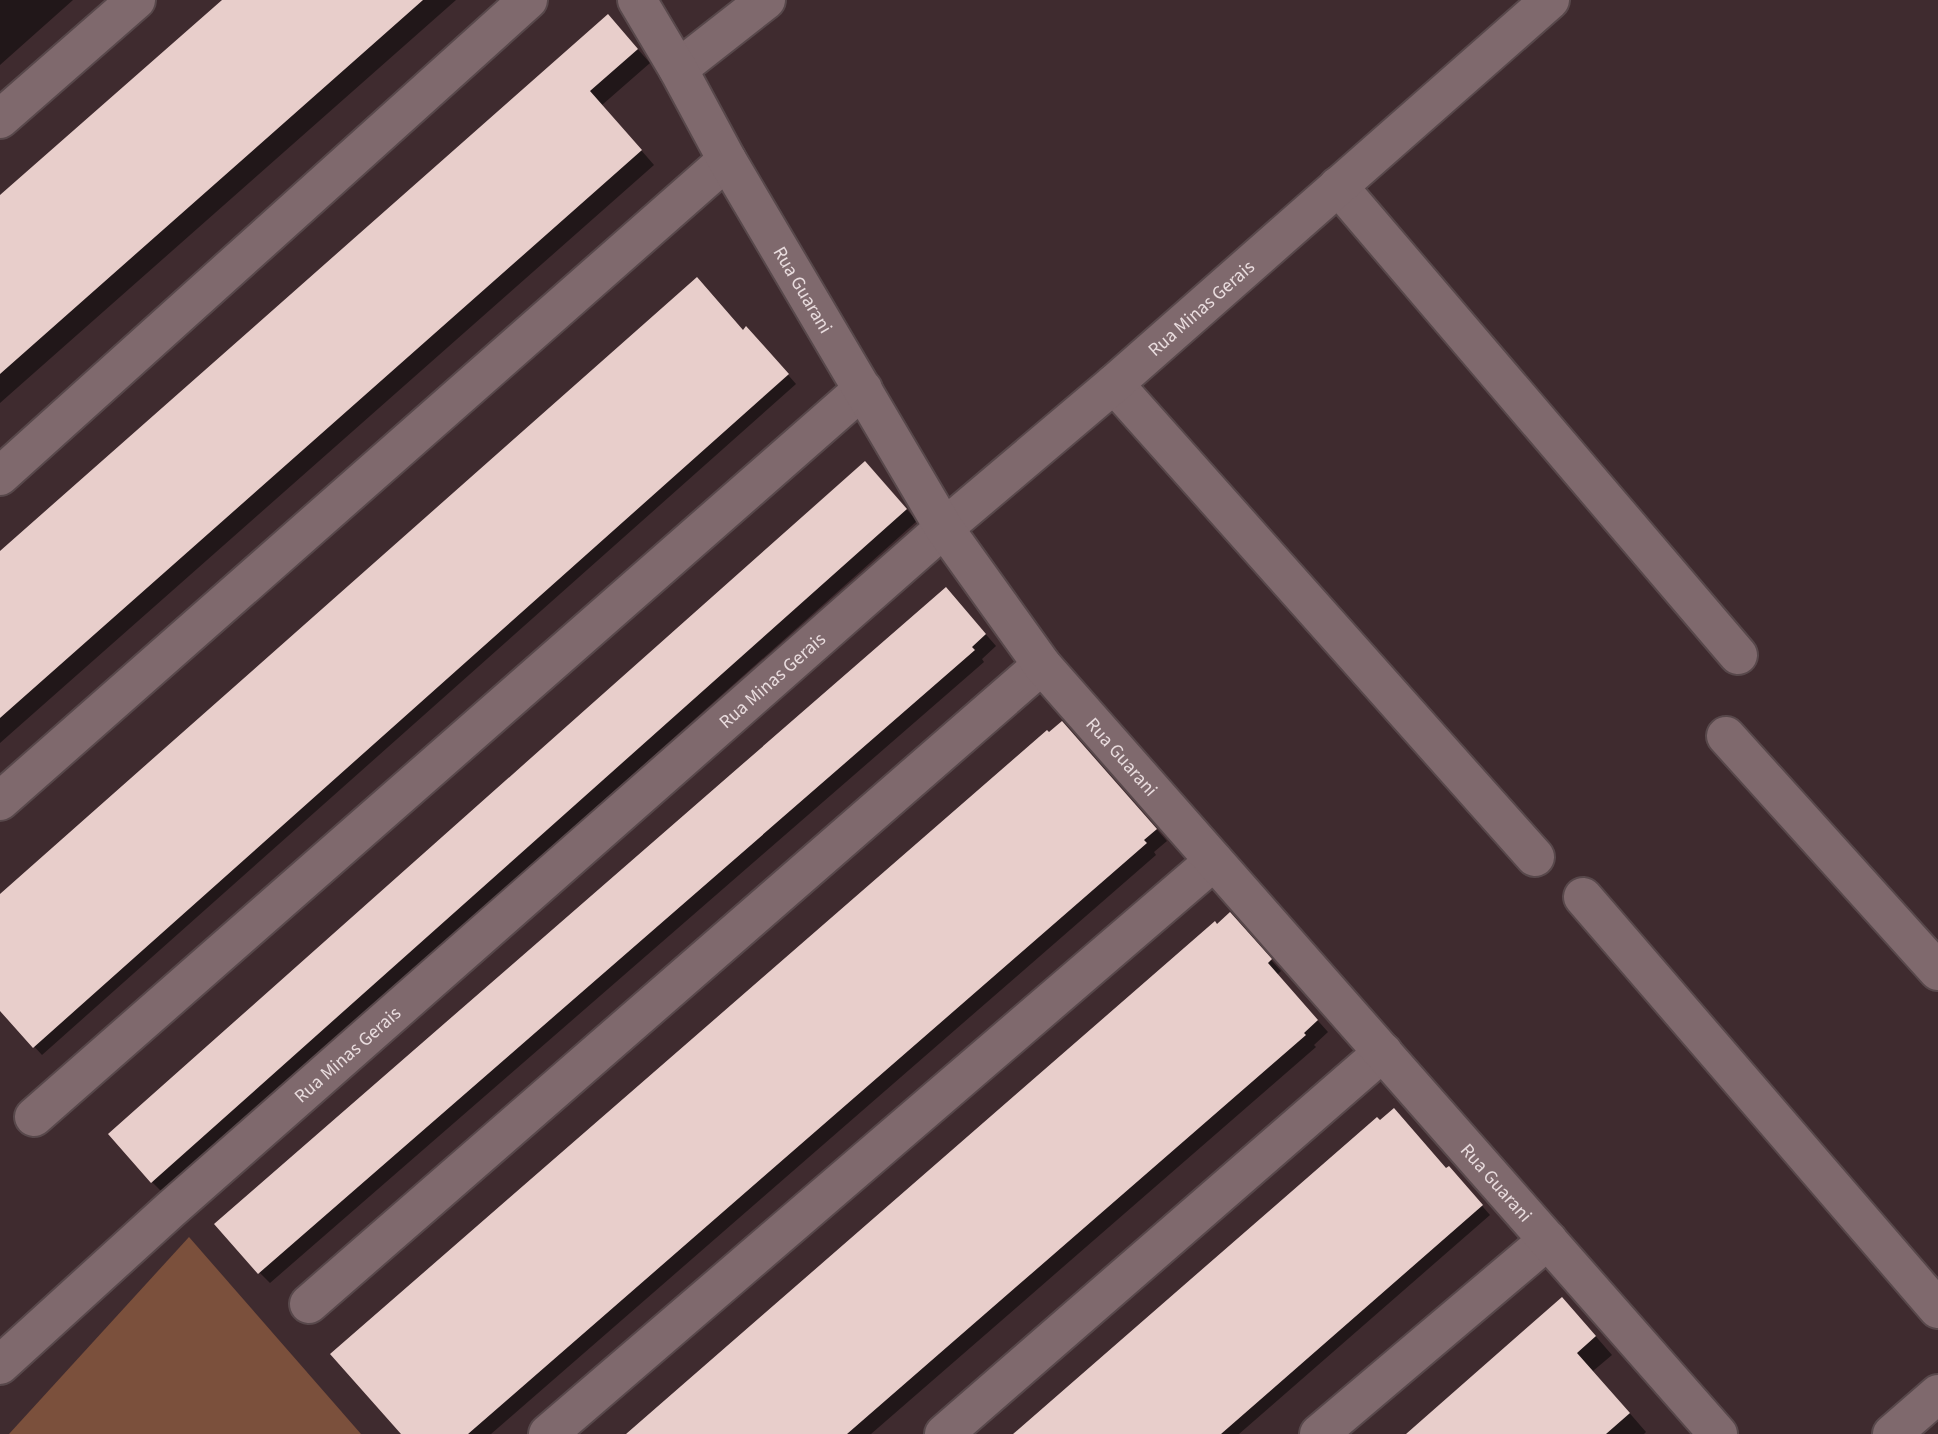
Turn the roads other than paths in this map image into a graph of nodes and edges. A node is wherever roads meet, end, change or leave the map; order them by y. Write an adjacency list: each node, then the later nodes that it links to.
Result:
1 (135, 0): 7 (street)
2 (528, 0): 12 (street)
3 (637, 0): 6 (street, Rua Guarani)
4 (766, 0): 6 (street)
5 (1549, 0): 9 (street, Rua Minas Gerais)
6 (678, 69): 8 (street, Rua Guarani)
7 (0, 119)
8 (727, 160): 11 (street, Rua Guarani); 17 (street)
9 (1338, 186): 10 (street, Rua Minas Gerais); 14 (street)
10 (1114, 384): 13 (street, Rua Minas Gerais); 18 (street)
11 (863, 389): 13 (street, Rua Guarani); 23 (street)
12 (0, 476)
13 (944, 527): 15 (street, Rua Guarani); 27 (street, Rua Minas Gerais)
14 (1738, 654)
15 (1042, 665): 19 (street, Rua Guarani); 25 (street)
16 (1726, 736): 21 (street)
17 (0, 801)
18 (1535, 857)
19 (1214, 861): 22 (street, Rua Guarani); 30 (street)
20 (1583, 897): 26 (street)
21 (1938, 971)
22 (1383, 1052): 24 (street, Rua Guarani); 31 (street)
23 (34, 1117)
24 (1548, 1240): 29 (street, Rua Guarani); 32 (street)
25 (309, 1304)
26 (1938, 1309)
27 (0, 1364)
28 (1938, 1394): 33 (street)
29 (1716, 1433)
30 (548, 1434)
31 (944, 1434)
32 (1319, 1434)
33 (1892, 1434)

